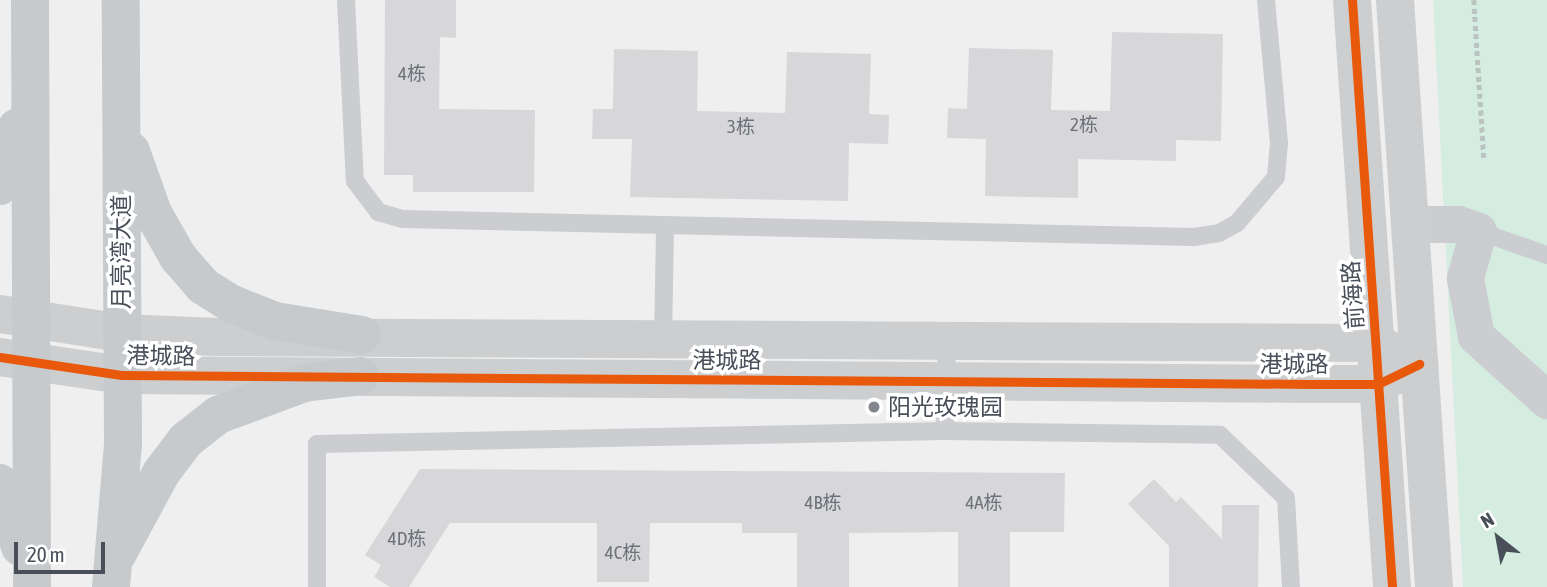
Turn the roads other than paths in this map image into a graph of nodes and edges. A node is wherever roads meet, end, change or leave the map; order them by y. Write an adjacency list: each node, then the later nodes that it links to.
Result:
1 (30, 0): 7 (main road)
2 (121, 0): 8 (main road, 月亮湾大道)
3 (345, 0): 11 (lane)
4 (1266, 0): 11 (lane)
5 (1352, 0): 19 (street, 前海路)
6 (1395, 0): 10 (street)
7 (30, 78): 9 (main road); 14 (main road)
8 (121, 92): 15 (main road, 月亮湾大道); 16 (main road)
9 (0, 186)
10 (1410, 224): 12 (street); 21 (street)
11 (665, 227): 17 (lane)
12 (1478, 231): 13 (lane); 27 (street)
13 (1547, 255)
14 (15, 317): 15 (street, 港城路); 20 (main road)
15 (121, 333): 16 (street, 港城路); 22 (main road, 月亮湾大道)
16 (362, 335): 17 (street, 港城路)
17 (663, 338): 18 (street, 港城路); 24 (lane)
18 (947, 340): 19 (street, 港城路); 25 (lane)
19 (1376, 343): 21 (street, 港城路); 26 (street, 前海路)
20 (16, 360): 22 (street, 港城路); 31 (main road)
21 (1419, 364): 26 (street, 港城路); 35 (street)
22 (121, 375): 23 (street, 港城路); 30 (main road, 月亮湾大道)
23 (361, 376): 24 (street, 港城路); 30 (main road)
24 (662, 378): 25 (street, 港城路)
25 (946, 380): 26 (street, 港城路); 28 (lane)
26 (1378, 384): 34 (street, 前海路)
27 (1547, 400)
28 (945, 431): 32 (lane); 33 (lane)
29 (0, 483): 31 (main road)
30 (111, 577)
31 (30, 587)
32 (317, 587)
33 (1291, 587)
34 (1392, 587)
35 (1434, 587)

